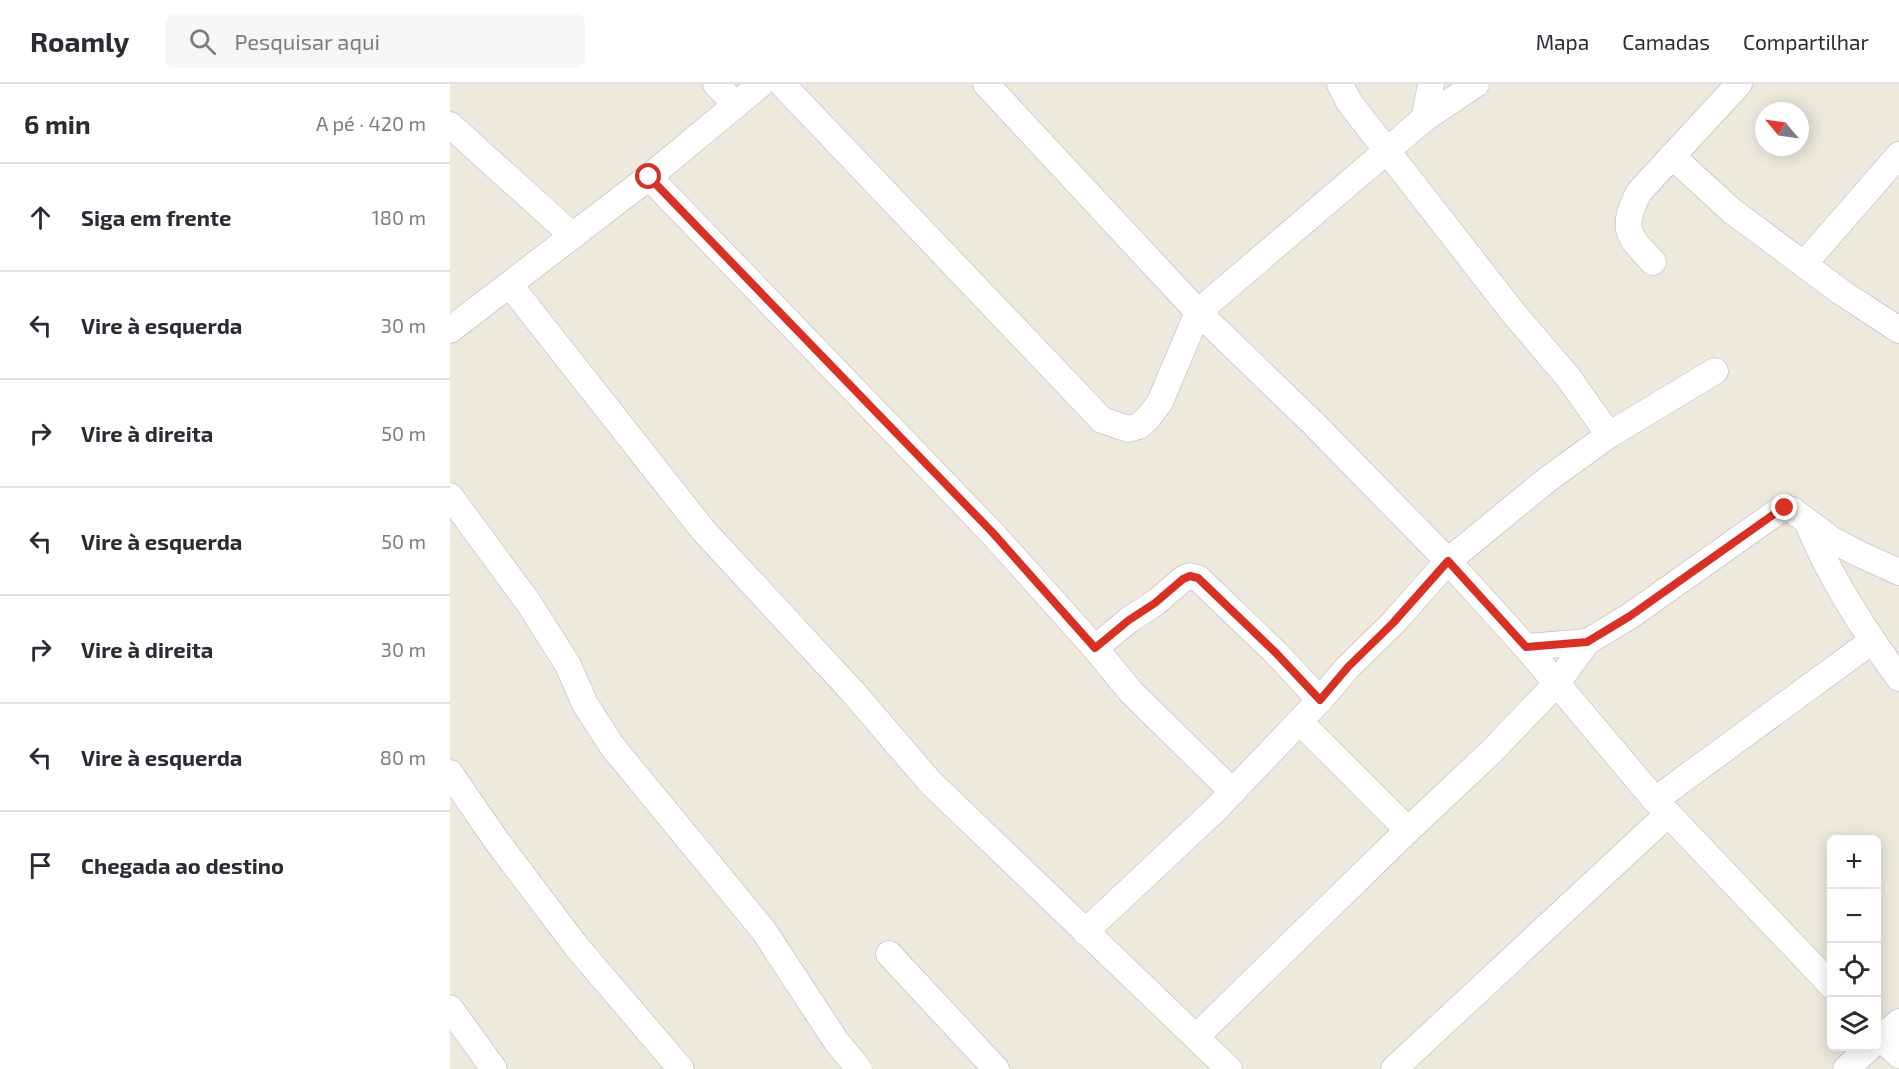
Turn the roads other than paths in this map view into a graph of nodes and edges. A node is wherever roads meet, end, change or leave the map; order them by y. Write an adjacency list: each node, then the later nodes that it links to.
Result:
1 (716, 84): 9 (street)
2 (761, 84): 9 (street)
3 (782, 84): 20 (street)
4 (986, 84): 20 (street)
5 (1340, 84): 12 (street)
6 (1431, 84): 10 (street)
7 (1476, 84): 10 (street)
8 (1739, 84): 14 (street)
9 (736, 105): 15 (street)
10 (1424, 119): 12 (street)
11 (450, 125): 16 (street)
12 (1386, 150): 20 (street); 24 (street)
13 (1899, 155): 18 (street)
14 (1672, 156): 17 (street); 18 (street)
15 (649, 177): 16 (street); 32 (street)
16 (573, 236): 19 (street)
17 (1653, 262)
18 (1804, 264): 22 (street)
19 (510, 285): 21 (street); 41 (street)
20 (1198, 312): 27 (street)
21 (450, 330)
22 (1899, 330)
23 (1715, 371): 24 (street)
24 (1608, 435): 27 (street)
25 (450, 496): 49 (street)
26 (1807, 521): 28 (street); 29 (street); 30 (street)
27 (1448, 561): 31 (street); 35 (street)
28 (1899, 572)
29 (1872, 641): 33 (street); 39 (street)
30 (1587, 642): 31 (street); 34 (street)
31 (1526, 647): 34 (street)
32 (1095, 648): 35 (street); 38 (street)
33 (1896, 668)
34 (1557, 683): 39 (street); 40 (street)
35 (1320, 700): 36 (street)
36 (1300, 722): 38 (street); 40 (street)
37 (450, 774): 48 (street)
38 (1233, 792): 41 (street)
39 (1662, 807): 43 (street); 52 (street)
40 (1408, 830): 45 (street)
41 (1085, 932): 45 (street)
42 (890, 954): 50 (street)
43 (1827, 981)
44 (450, 1008): 47 (street)
45 (1196, 1037): 51 (street)
46 (1884, 1039): 53 (street)
47 (494, 1069)
48 (681, 1069)
49 (859, 1069)
50 (996, 1069)
51 (1229, 1069)
52 (1394, 1069)
53 (1846, 1069)

